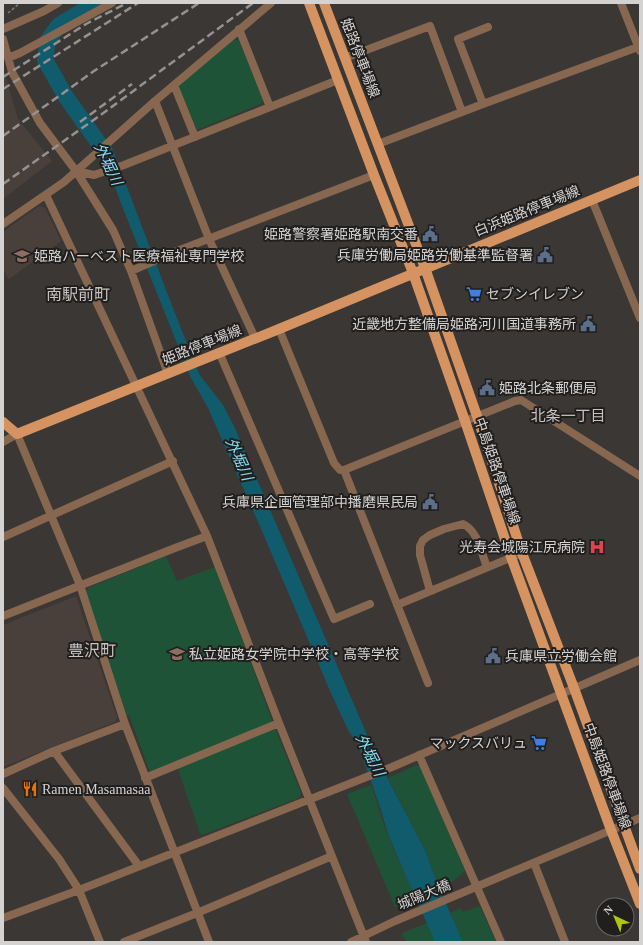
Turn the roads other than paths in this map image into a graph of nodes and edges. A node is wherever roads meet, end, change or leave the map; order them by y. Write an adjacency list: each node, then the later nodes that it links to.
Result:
1 (58, 3): 8 (street)
2 (112, 3): 12 (street)
3 (270, 3): 9 (street)
4 (309, 3): 14 (main road, 姫路停車場線)
5 (324, 3): 13 (main road, 姫路停車場線)
6 (621, 3): 11 (street)
7 (488, 27): 17 (street)
8 (3, 29)
9 (239, 29): 15 (street); 18 (street)
10 (3, 39): 12 (street)
11 (639, 50): 17 (street)
12 (8, 58): 23 (street)
13 (345, 58): 19 (street); 21 (main road, 姫路停車場線)
14 (338, 80): 18 (street); 24 (main road, 姫路停車場線)
15 (174, 85): 16 (street); 20 (street)
16 (155, 102): 22 (street); 23 (street)
17 (483, 104): 19 (street)
18 (270, 107): 20 (street)
19 (462, 112): 21 (street)
20 (195, 137): 22 (street)
21 (378, 144): 30 (main road, 姫路停車場線)
22 (173, 147): 23 (street); 29 (street)
23 (76, 171): 26 (street); 31 (street)
24 (374, 174): 29 (street); 32 (main road, 姫路停車場線)
25 (640, 180): 27 (main road, 白浜姫路停車場線)
26 (46, 195): 28 (street); 38 (street)
27 (592, 200): 30 (main road, 白浜姫路停車場線); 33 (street)
28 (3, 224)
29 (209, 239): 31 (street); 35 (street)
30 (425, 268): 32 (main road, 姫路停車場線); 39 (main road, 中島姫路停車場線)
31 (131, 271): 37 (street)
32 (413, 273): 34 (main road, 姫路停車場線); 40 (main road, 中島姫路停車場線)
33 (640, 318)
34 (279, 329): 35 (main road, 姫路停車場線); 45 (street)
35 (255, 338): 36 (main road, 姫路停車場線)
36 (219, 352): 37 (main road, 姫路停車場線); 55 (street)
37 (168, 374): 38 (main road, 姫路停車場線)
38 (136, 386): 42 (main road, 姫路停車場線); 44 (street)
39 (477, 416): 40 (street); 46 (street); 50 (main road, 中島姫路停車場線)
40 (465, 421): 45 (street); 51 (main road, 中島姫路停車場線)
41 (3, 422): 42 (main road)
42 (18, 434): 43 (street); 47 (street)
43 (3, 442)
44 (173, 461): 47 (street); 48 (street)
45 (344, 470): 56 (street)
46 (640, 476)
47 (51, 516): 49 (street); 53 (street)
48 (207, 536): 53 (street); 62 (street)
49 (3, 537)
50 (522, 553): 51 (street); 60 (main road, 中島姫路停車場線)
51 (511, 557): 52 (street); 61 (main road, 中島姫路停車場線)
52 (487, 567): 54 (street); 54 (street)
53 (80, 585): 57 (street); 63 (street)
54 (430, 591): 56 (street)
55 (370, 604)
56 (397, 606): 59 (street)
57 (3, 616)
58 (640, 660): 60 (street)
59 (428, 683)
60 (574, 688): 61 (street); 71 (main road, 中島姫路停車場線)
61 (561, 693): 65 (street); 72 (main road, 中島姫路停車場線)
62 (279, 723): 67 (street); 69 (street)
63 (125, 724): 64 (street); 67 (street)
64 (54, 751): 66 (street); 76 (street)
65 (419, 755): 69 (street); 78 (street)
66 (3, 774)
67 (145, 778): 73 (street)
68 (3, 788): 79 (street)
69 (310, 800): 73 (street); 74 (street)
70 (640, 818): 71 (street, 城陽大橋)
71 (623, 825): 72 (street, 城陽大橋); 77 (main road, 中島姫路停車場線)
72 (611, 830): 75 (street, 城陽大橋); 80 (main road, 中島姫路停車場線)
73 (173, 852): 76 (street); 81 (street)
74 (332, 856): 81 (street); 83 (street)
75 (534, 862): 78 (street, 城陽大橋); 89 (street)
76 (139, 866): 79 (street)
77 (640, 869)
78 (478, 886): 83 (street, 城陽大橋); 88 (street)
79 (79, 890): 82 (street); 84 (street)
80 (640, 904)
81 (197, 913): 85 (street); 86 (street)
82 (3, 918)
83 (365, 939): 87 (street, 城陽大橋)
84 (100, 942)
85 (124, 942)
86 (209, 942)
87 (351, 942)
88 (501, 942)
89 (565, 942)

